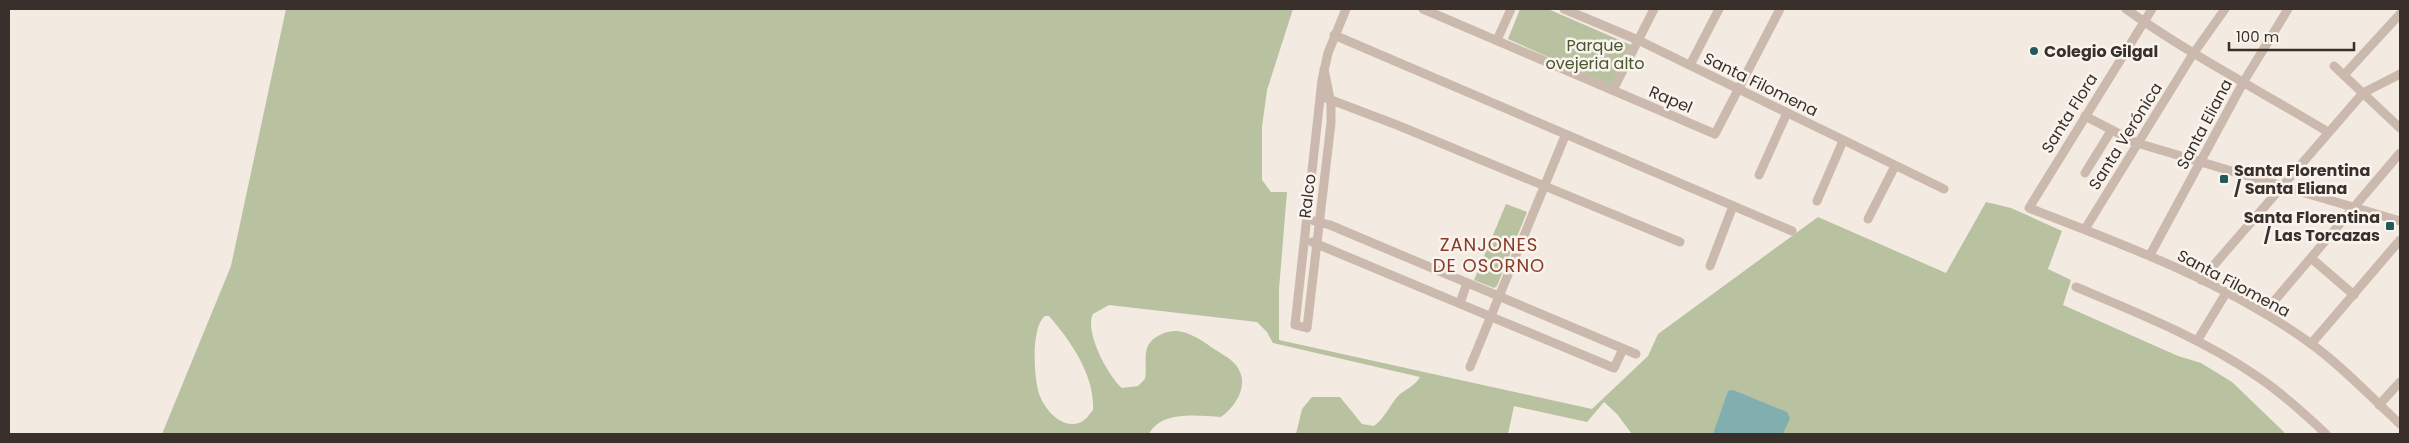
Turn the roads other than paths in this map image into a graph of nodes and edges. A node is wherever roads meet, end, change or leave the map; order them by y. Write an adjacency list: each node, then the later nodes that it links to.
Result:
1 (1346, 9): 14 (street, Ralco)
2 (1422, 9): 15 (street, Rapel)
3 (1511, 9): 15 (street)
4 (1568, 9): 16 (street, Santa Filomena)
5 (1654, 9): 16 (street)
6 (1719, 9): 18 (street)
7 (1780, 9): 24 (street)
8 (2126, 9): 13 (street)
9 (2152, 9): 13 (street, Santa Flora)
10 (2225, 9): 17 (street, Santa Verónica)
11 (2288, 9): 23 (street, Santa Eliana)
12 (2400, 14): 22 (street)
13 (2143, 21): 17 (street); 30 (street, Santa Flora)
14 (1334, 36): 20 (street, Ralco); 34 (street)
15 (1497, 40): 25 (street, Rapel)
16 (1638, 40): 18 (street, Santa Filomena); 25 (street)
17 (2193, 54): 23 (street); 36 (street, Santa Verónica)
18 (1690, 65): 24 (street, Santa Filomena)
19 (2334, 66): 22 (street)
20 (1324, 69): 27 (street, Ralco); 28 (street, Ralco)
21 (2400, 74): 26 (street)
22 (2344, 75): 26 (street)
23 (2244, 81): 33 (street); 38 (street, Santa Eliana)
24 (1739, 89): 25 (street, Rapel); 29 (street, Santa Filomena)
25 (1613, 90)
26 (2363, 93): 31 (street); 33 (street)
27 (1321, 97): 28 (street); 50 (street, Ralco)
28 (1330, 99): 42 (street); 52 (street, Ralco)
29 (1787, 113): 35 (street, Santa Filomena); 41 (street)
30 (2085, 116): 32 (street); 48 (street, Santa Flora)
31 (2400, 128)
32 (2111, 131): 36 (street); 40 (street)
33 (2328, 132): 43 (street)
34 (1565, 136): 42 (street); 46 (street)
35 (1843, 141): 39 (street, Santa Filomena); 45 (street)
36 (2137, 142): 38 (street); 53 (street, Santa Verónica)
37 (2400, 153): 47 (street)
38 (2201, 162): 43 (street); 59 (street, Santa Eliana)
39 (1895, 166): 44 (street, Santa Filomena); 49 (street)
40 (2085, 173)
41 (1759, 175)
42 (1544, 185): 57 (street); 67 (street)
43 (2282, 186): 47 (street); 62 (street)
44 (1944, 190)
45 (1817, 201)
46 (1733, 206): 54 (street); 61 (street)
47 (2354, 207): 51 (street); 60 (street)
48 (2029, 208): 53 (street, Santa Filomena)
49 (1868, 219)
50 (1307, 220): 52 (street); 55 (street, Ralco)
51 (2400, 221)
52 (1319, 222): 58 (street, Ralco); 63 (street)
53 (2085, 229): 59 (street, Santa Filomena)
54 (1792, 231)
55 (1304, 240): 58 (street); 58 (street, Ralco)
56 (2400, 240): 66 (street)
57 (1680, 242)
58 (1316, 243): 68 (street)
59 (2150, 255): 62 (street, Santa Filomena)
60 (2311, 258): 66 (street); 69 (street)
61 (1710, 266)
62 (2201, 280): 65 (street, Santa Filomena)
63 (1468, 283): 67 (street); 68 (street)
64 (2076, 287): 71 (street)
65 (2226, 294): 69 (street, Santa Filomena); 71 (street)
66 (2354, 294): 72 (street)
67 (1499, 297): 70 (street); 73 (street)
68 (1460, 303): 70 (street)
69 (2264, 313): 72 (street, Santa Filomena)
70 (1491, 316): 73 (street); 75 (street)
71 (2197, 342): 79 (street)
72 (2311, 344): 77 (street, Santa Filomena)
73 (1623, 349): 74 (street)
74 (1636, 354)
75 (1470, 367)
76 (2400, 382): 77 (street)
77 (2379, 404): 78 (street, Santa Filomena)
78 (2400, 424)
79 (2326, 434)

